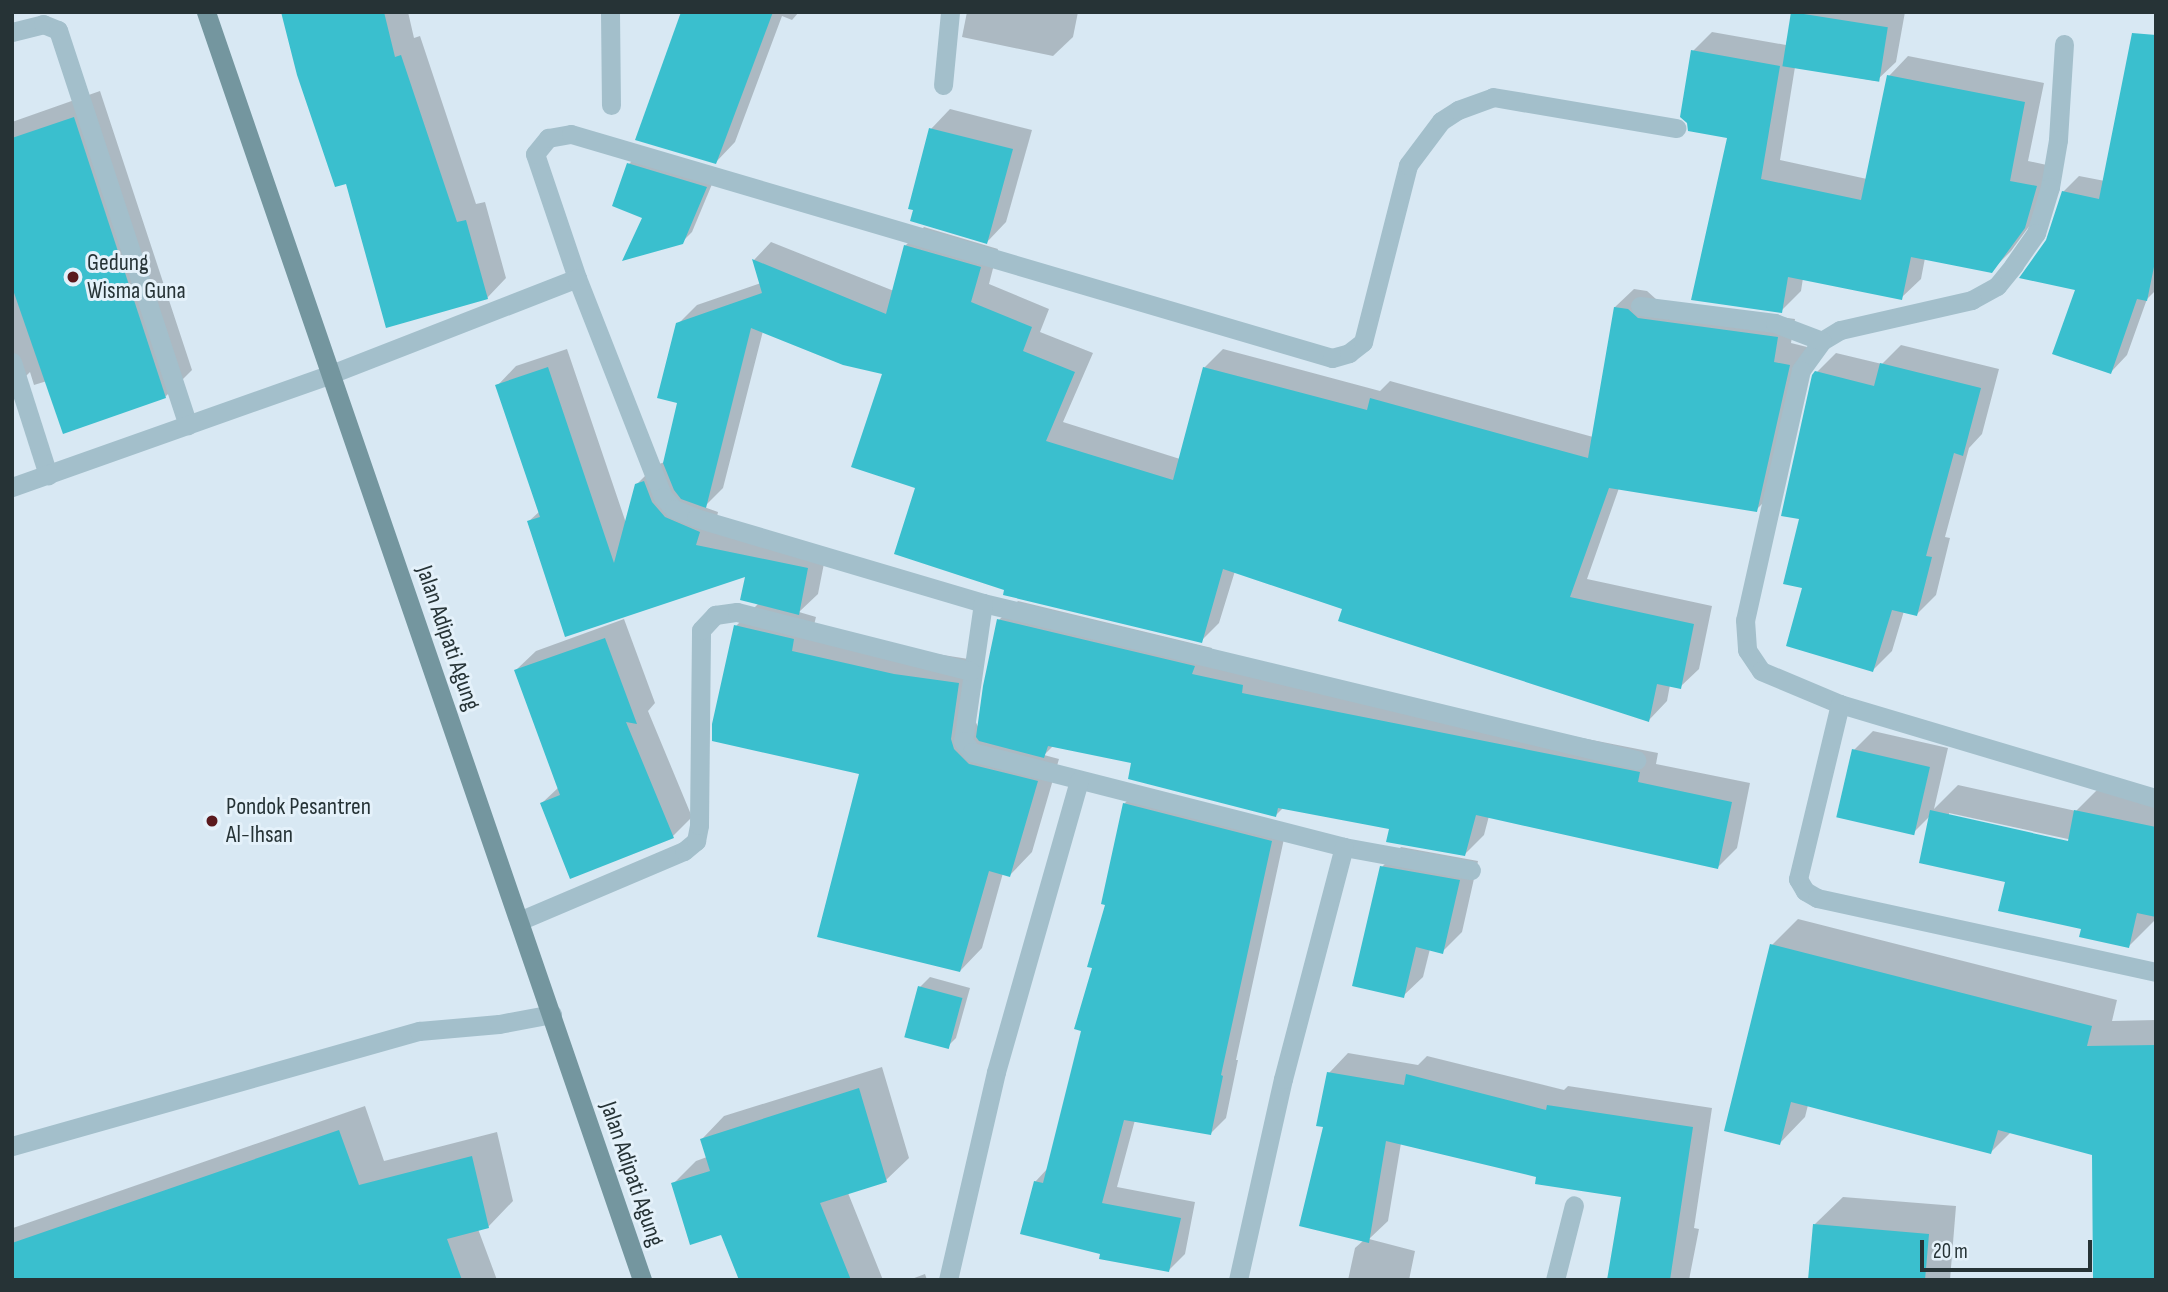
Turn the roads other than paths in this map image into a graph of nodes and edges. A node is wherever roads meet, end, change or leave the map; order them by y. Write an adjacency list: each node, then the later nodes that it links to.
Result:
1 (206, 12): 13 (main road, Jalan Adipati Agung)
2 (610, 12): 7 (street)
3 (950, 12): 6 (street)
4 (12, 32): 14 (street)
5 (2064, 44): 11 (street)
6 (943, 86)
7 (611, 105)
8 (1676, 128): 9 (street)
9 (576, 278): 13 (street); 17 (street)
10 (1640, 306): 11 (street)
11 (1822, 341): 19 (street)
12 (12, 362): 15 (street)
13 (331, 374): 14 (street); 25 (main road, Jalan Adipati Agung)
14 (188, 425): 15 (street)
15 (48, 475): 16 (street)
16 (12, 487)
17 (983, 603): 18 (street); 20 (street)
18 (971, 671): 21 (street); 25 (street)
19 (1840, 704): 22 (street); 26 (street)
20 (1636, 761)
21 (1079, 781): 23 (street); 31 (street)
22 (2156, 798)
23 (1344, 847): 24 (street); 32 (street)
24 (1471, 870)
25 (519, 921): 27 (main road, Jalan Adipati Agung)
26 (2156, 972)
27 (552, 1014): 28 (street); 30 (main road, Jalan Adipati Agung)
28 (12, 1146)
29 (1574, 1205): 33 (street)
30 (642, 1280)
31 (948, 1280)
32 (1237, 1280)
33 (1555, 1280)

